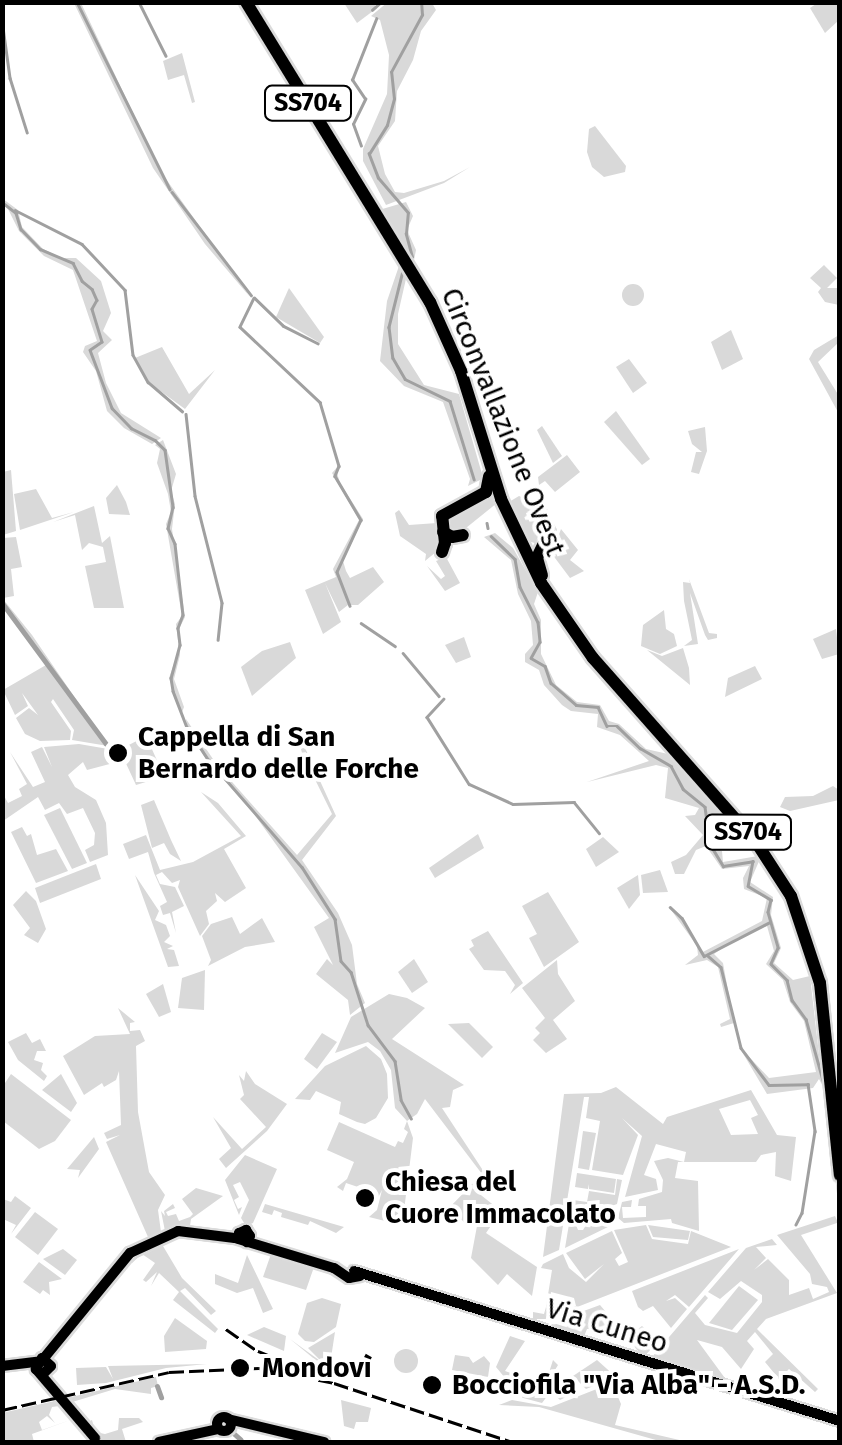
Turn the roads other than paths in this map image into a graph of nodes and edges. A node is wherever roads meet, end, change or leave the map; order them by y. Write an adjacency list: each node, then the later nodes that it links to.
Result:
1 (246, 2): 2 (highway, Circonvallazione Ovest / SS704)
2 (484, 450): 3 (highway, Circonvallazione Ovest / SS704); 4 (highway)
3 (493, 477): 6 (highway, Circonvallazione Ovest / SS704); 7 (highway)
4 (481, 495): 6 (highway); 8 (highway)
5 (540, 514): 7 (highway)
6 (512, 526): 9 (highway, Circonvallazione Ovest / SS704)
7 (548, 539): 9 (highway)
8 (450, 541)
9 (594, 658): 10 (highway, Circonvallazione Ovest / SS704)
10 (840, 1175)
11 (2, 1366): 12 (main road)
12 (43, 1366): 13 (main road, Via Cuneo); 14 (main road)
13 (840, 1421)
14 (92, 1439)
15 (159, 1442): 16 (main road)
16 (324, 1442)

